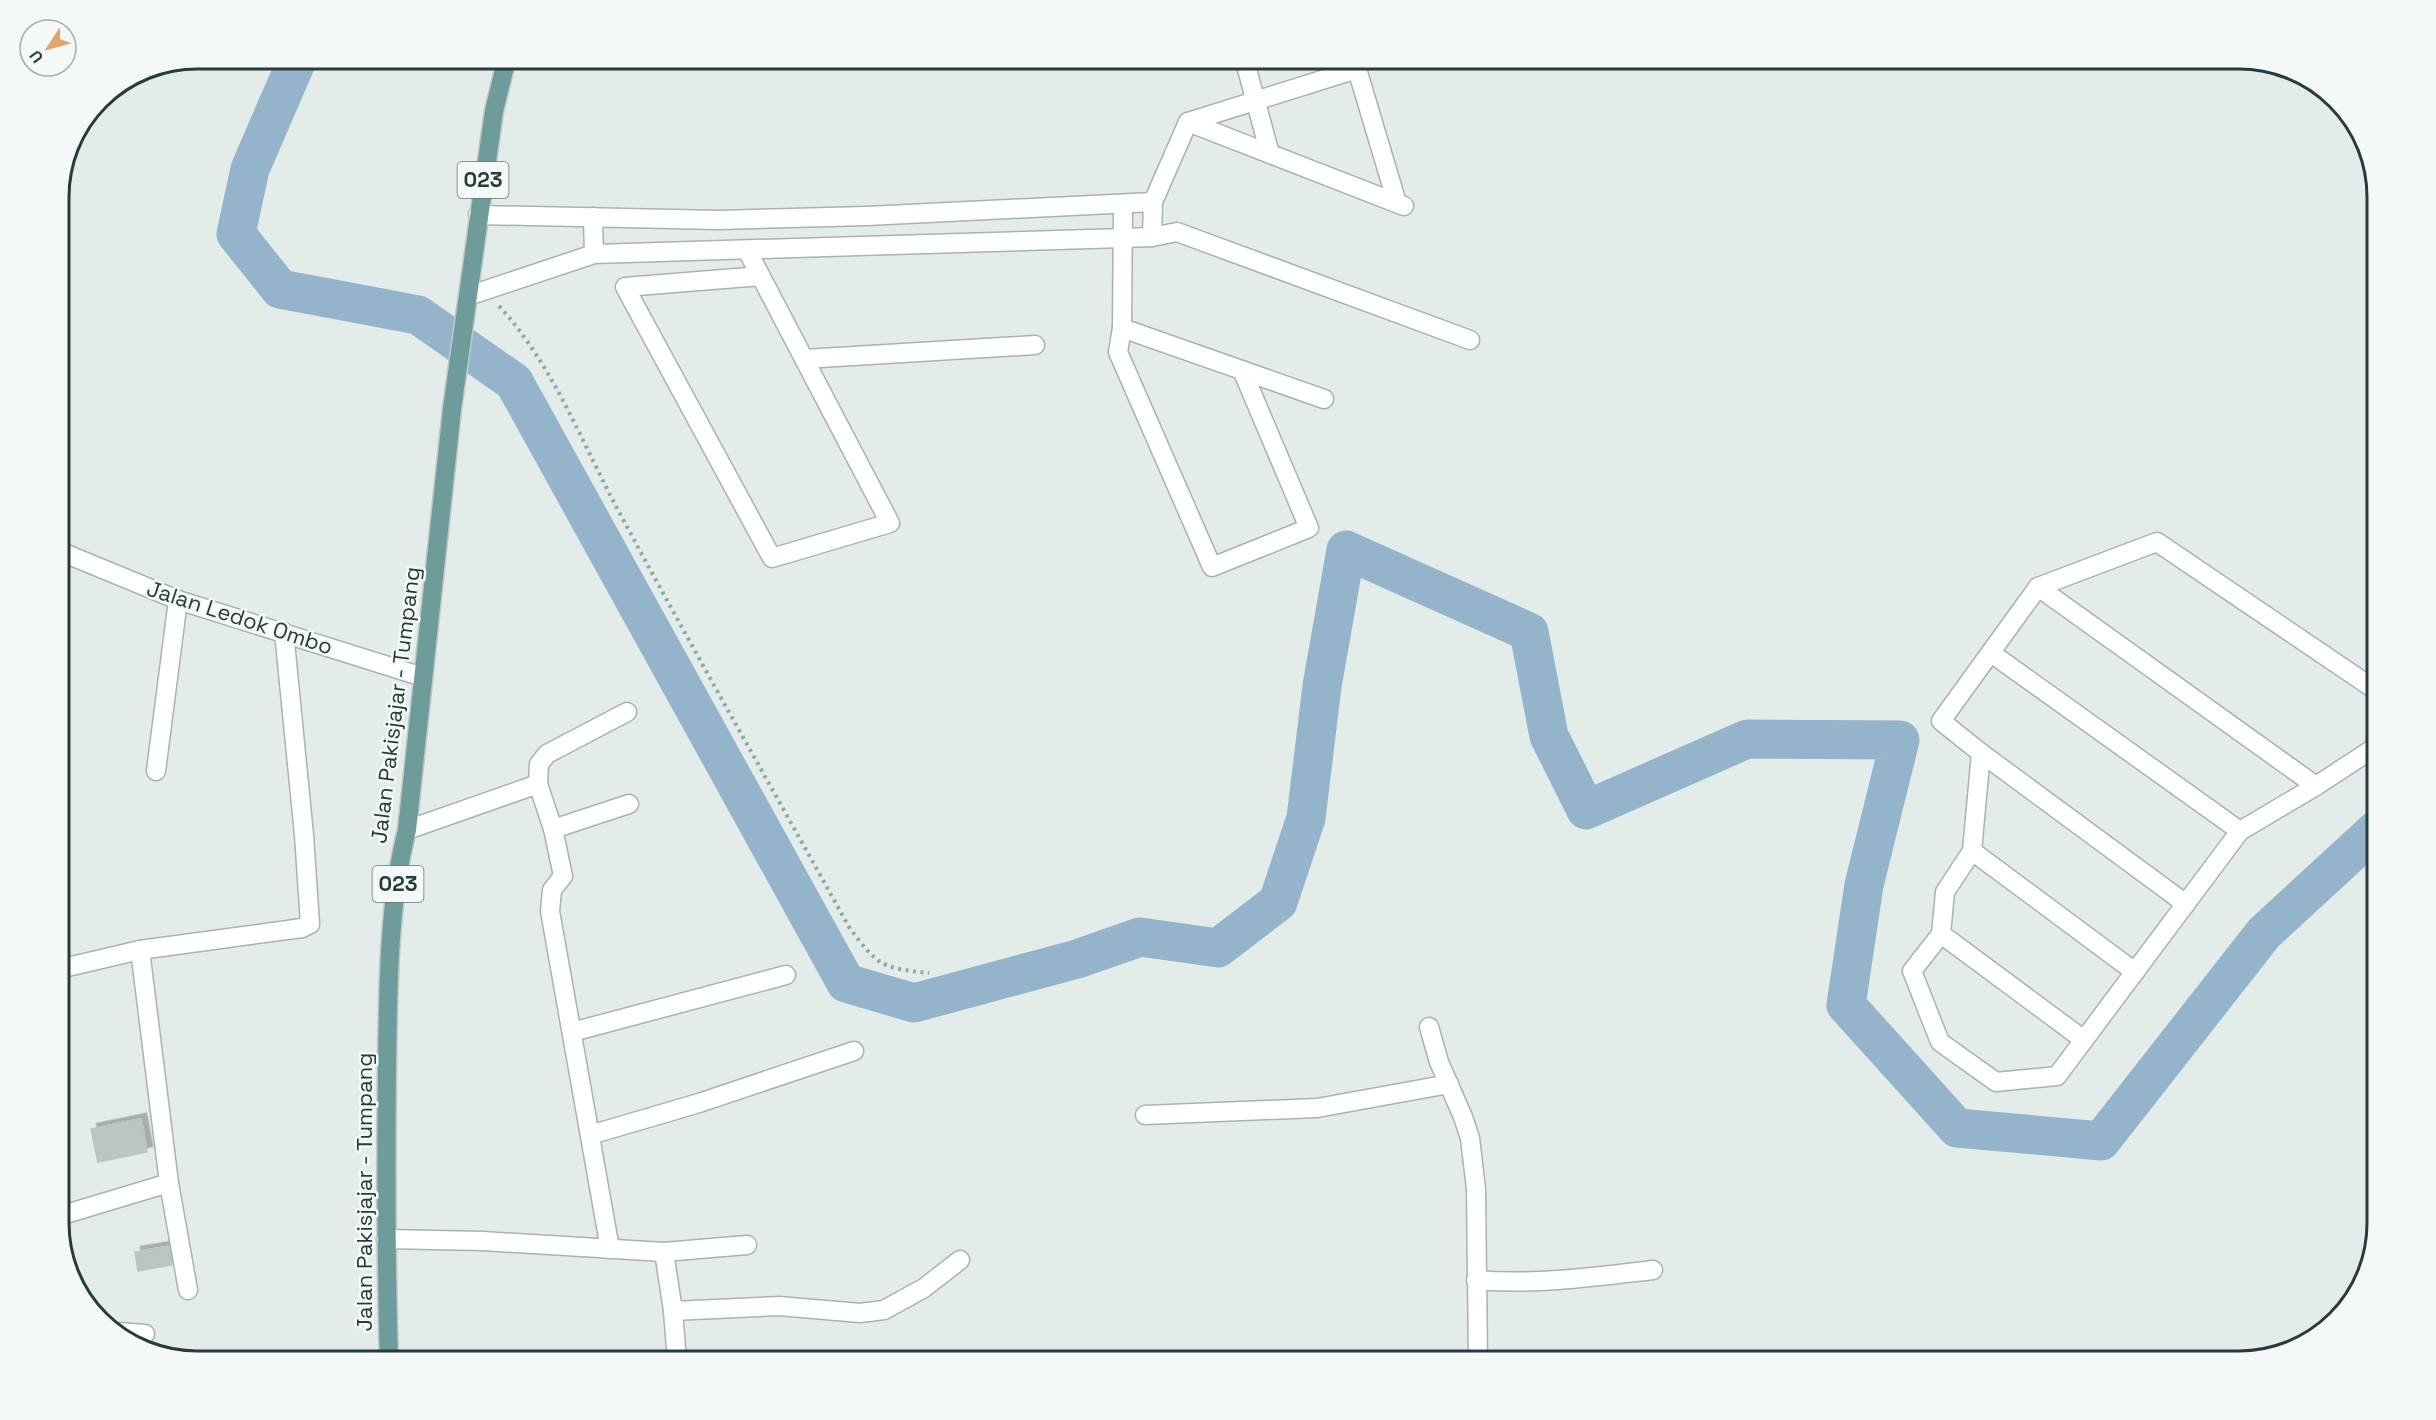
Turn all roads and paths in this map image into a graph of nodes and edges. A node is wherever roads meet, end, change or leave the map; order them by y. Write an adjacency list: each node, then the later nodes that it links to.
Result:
1 (504, 69): 9 (main road, Jalan Pakisjajar - Tumpang / 023)
2 (1247, 69): 3 (street)
3 (1254, 101): 4 (street); 5 (street); 5 (street)
4 (1188, 122): 5 (street); 6 (street)
5 (1269, 154)
6 (1153, 202): 7 (street); 13 (street)
7 (1123, 204): 8 (street); 14 (street)
8 (1029, 209): 10 (street); 15 (street)
9 (478, 215): 11 (street); 21 (main road, Jalan Pakisjajar - Tumpang / 023)
10 (867, 216): 12 (street); 16 (street)
11 (592, 217): 12 (street); 19 (street)
12 (718, 220): 17 (street)
13 (1152, 237): 14 (street); 24 (street)
14 (1123, 238): 15 (street); 23 (street)
15 (1031, 241): 16 (street)
16 (868, 246): 18 (street)
17 (719, 250): 18 (street); 19 (street)
18 (747, 250): 20 (street)
19 (594, 254): 21 (street)
20 (761, 276): 26 (street); 26 (street)
21 (467, 300): 34 (main road, Jalan Pakisjajar - Tumpang / 023)
22 (495, 301): 52 (path)
23 (1122, 328): 27 (street); 27 (street)
24 (1470, 340)
25 (1035, 345): 26 (street)
26 (804, 359)
27 (1242, 370): 28 (street)
28 (1324, 399)
29 (69, 555): 31 (street, Jalan Ledok Ombo)
30 (2038, 587): 33 (street); 35 (street); 41 (street)
31 (178, 600): 32 (street, Jalan Ledok Ombo); 39 (street)
32 (284, 632): 34 (street, Jalan Ledok Ombo); 49 (street)
33 (1991, 653): 37 (street); 45 (street)
34 (423, 677): 44 (main road, Jalan Pakisjajar - Tumpang / 023)
35 (2367, 683)
36 (627, 712): 40 (street)
37 (1981, 753): 46 (street); 47 (street)
38 (2367, 754): 41 (street)
39 (156, 771)
40 (538, 784): 43 (street); 44 (street)
41 (2316, 786): 45 (street)
42 (629, 804): 43 (street)
43 (553, 829): 55 (street)
44 (407, 830): 63 (main road, Jalan Pakisjajar - Tumpang / 023)
45 (2240, 831): 47 (street)
46 (1972, 851): 48 (street); 51 (street)
47 (2186, 904): 51 (street)
48 (1941, 934): 56 (street); 56 (street)
49 (140, 950): 50 (street); 61 (street)
50 (69, 967)
51 (2135, 972): 56 (street)
52 (929, 973)
53 (786, 975): 55 (street)
54 (1430, 1027): 58 (street)
55 (572, 1032): 60 (street)
56 (2084, 1040)
57 (854, 1051): 60 (street)
58 (1449, 1084): 59 (street); 69 (street)
59 (1145, 1115)
60 (590, 1135): 65 (street)
61 (169, 1183): 62 (street); 70 (street)
62 (69, 1213)
63 (386, 1239): 65 (street); 74 (main road, Jalan Pakisjajar - Tumpang / 023)
64 (747, 1245): 66 (street)
65 (610, 1249): 66 (street)
66 (664, 1252): 71 (street)
67 (960, 1260): 71 (street)
68 (1653, 1270): 69 (street)
69 (1476, 1280): 76 (street)
70 (188, 1290)
71 (673, 1311): 75 (street)
72 (132, 1333): 73 (street)
73 (145, 1334)
74 (389, 1351)
75 (676, 1351)
76 (1478, 1351)

